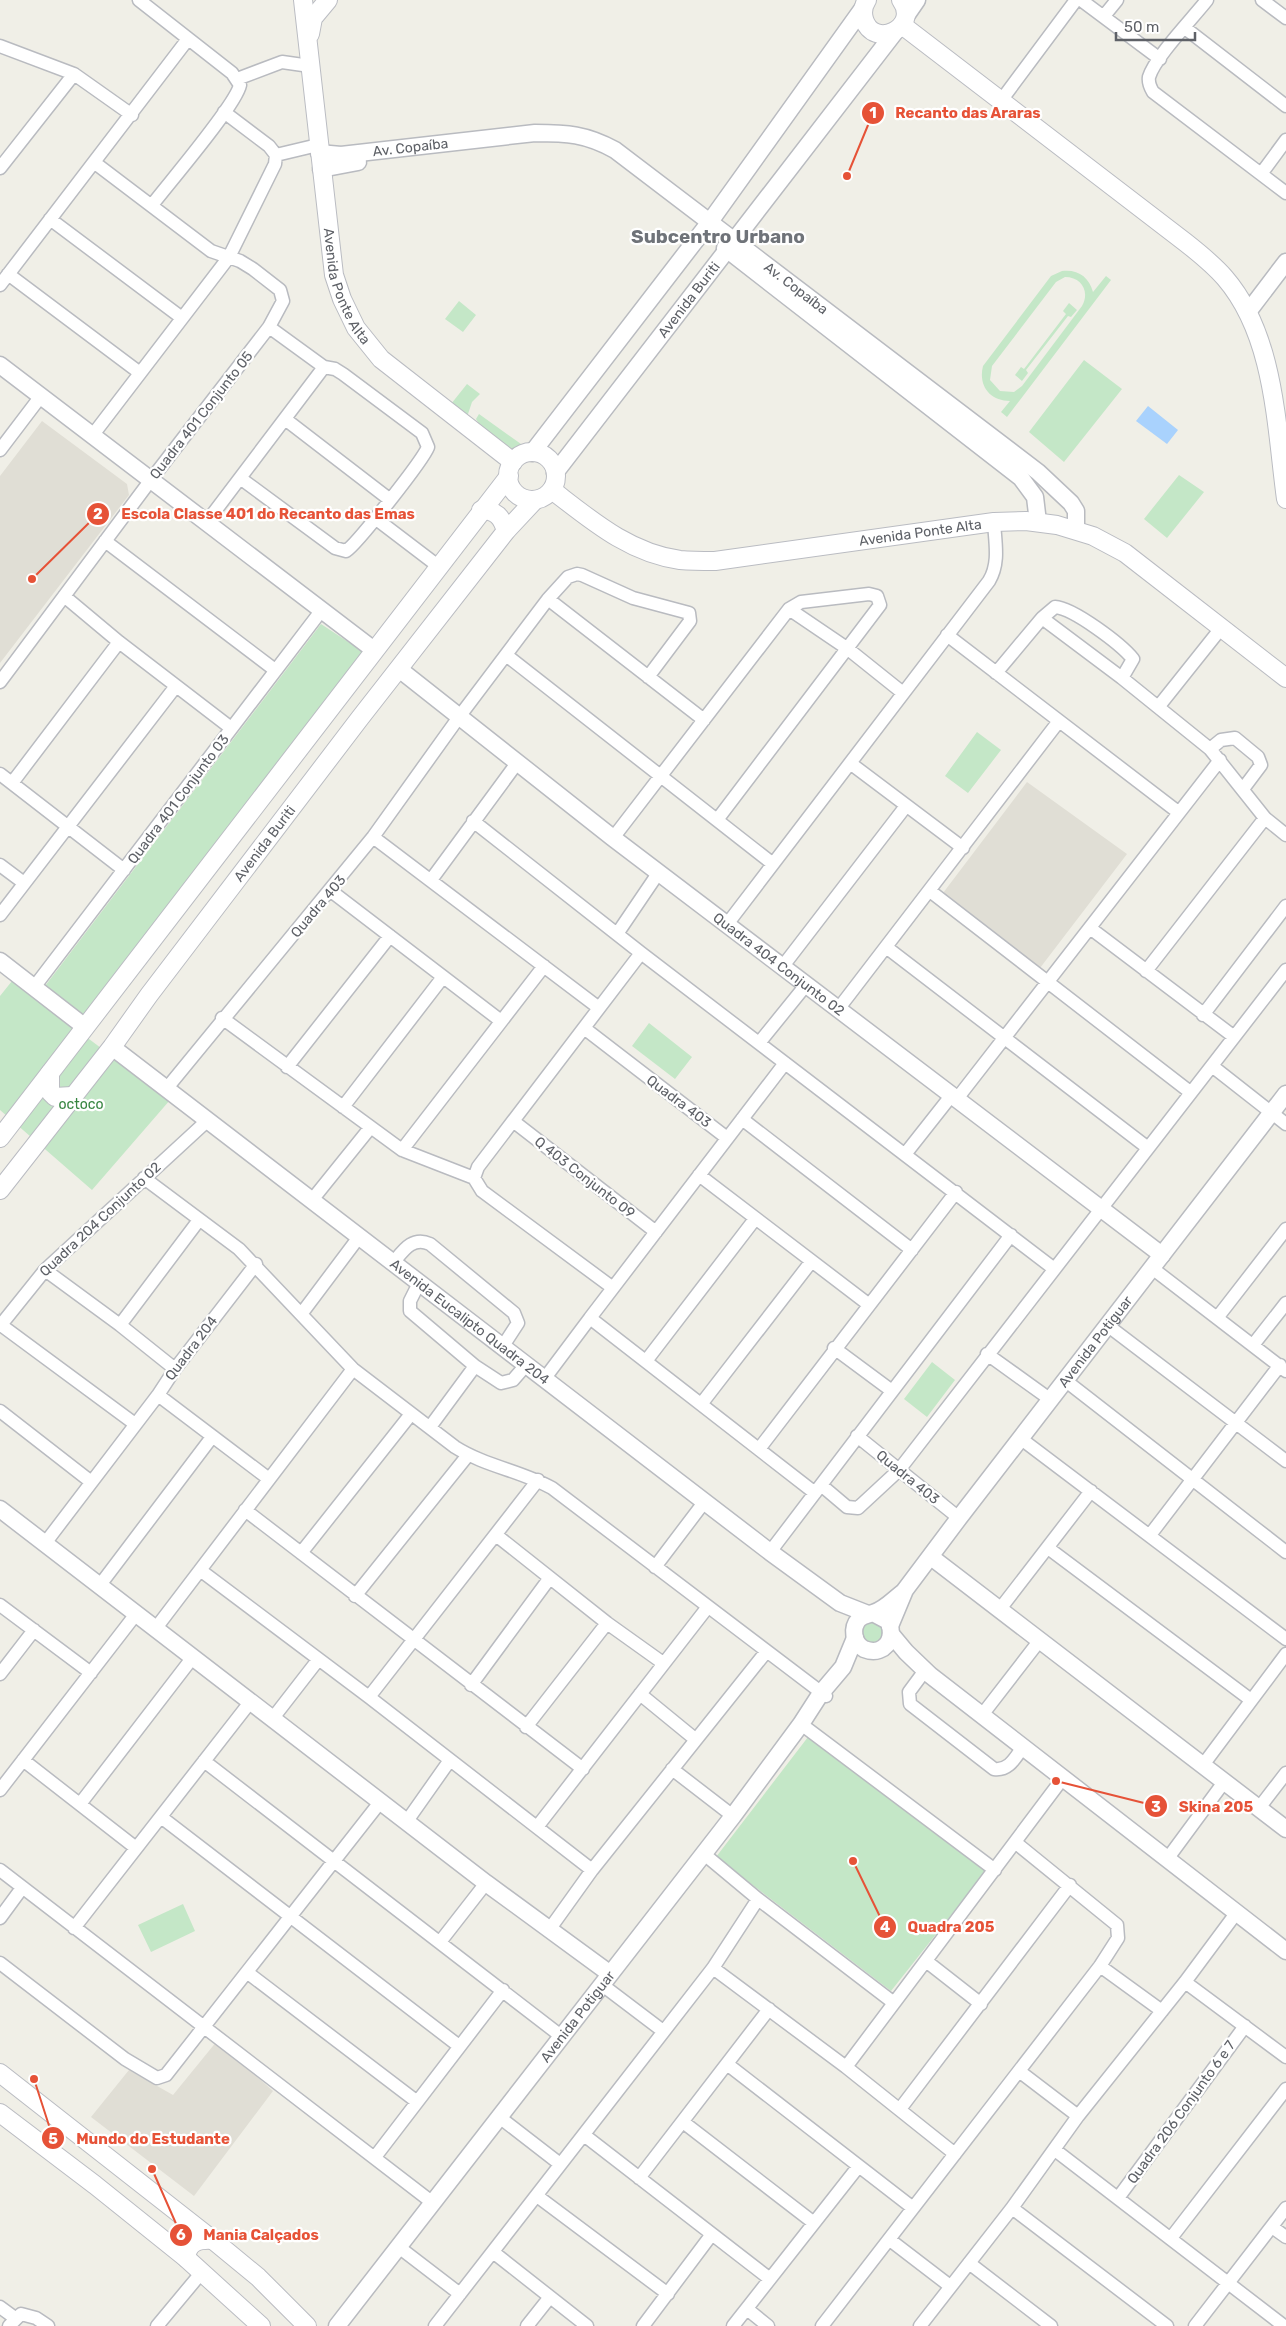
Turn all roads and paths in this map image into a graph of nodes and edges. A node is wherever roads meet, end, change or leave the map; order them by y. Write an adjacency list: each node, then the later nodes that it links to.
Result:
1 (138, 0): 15 (street)
2 (303, 0): 16 (main road, Avenida Ponte Alta)
3 (328, 0): 16 (main road, Avenida Ponte Alta)
4 (917, 0): 12 (street, Avenida Buriti)
5 (1076, 0): 22 (street)
6 (1080, 0): 11 (street)
7 (1117, 0): 11 (street)
8 (1207, 0): 14 (street)
9 (1262, 0): 13 (street)
10 (865, 4): 12 (main road); 35 (street)
11 (1104, 16): 18 (street)
12 (901, 18): 22 (main road); 36 (street, Avenida Buriti)
13 (1286, 18)
14 (1185, 28): 18 (street); 23 (street)
15 (188, 39): 21 (street); 25 (street)
16 (308, 42): 19 (main road, Avenida Ponte Alta)
17 (1, 49): 20 (street)
18 (1160, 59): 31 (street)
19 (310, 66): 21 (street); 28 (main road, Avenida Ponte Alta)
20 (74, 74): 25 (street); 30 (street)
21 (237, 79): 24 (street)
22 (1000, 102): 41 (main road)
23 (1286, 106)
24 (224, 112): 27 (street); 33 (street)
25 (132, 115): 29 (street)
26 (1286, 140): 31 (street)
27 (276, 156): 28 (street); 37 (street)
28 (320, 156): 35 (street, Av. Copaíba); 52 (main road, Avenida Ponte Alta)
29 (95, 163): 33 (street); 34 (street)
30 (0, 168)
31 (1260, 174): 32 (street)
32 (1286, 193)
33 (152, 205): 37 (street)
34 (50, 219): 39 (street); 42 (street)
35 (705, 227): 36 (street, Av. Copaíba); 51 (street)
36 (731, 246): 55 (street, Avenida Buriti); 62 (street, Av. Copaíba); 64 (street, Av. Copaíba)
37 (229, 257): 42 (street); 43 (street, Quadra 401 Conjunto 05)
38 (1286, 262): 41 (street)
39 (8, 274): 40 (street); 46 (street)
40 (0, 285)
41 (1248, 312): 57 (main road)
42 (182, 318): 46 (street)
43 (269, 327): 45 (street); 54 (street, Quadra 401 Conjunto 05)
44 (0, 364): 47 (street)
45 (324, 367): 48 (street); 56 (street)
46 (140, 373): 49 (street)
47 (40, 396): 49 (street); 50 (street)
48 (285, 419): 53 (street); 56 (street)
49 (92, 436): 54 (street)
50 (0, 450)
51 (532, 453): 52 (main road); 55 (main road)
52 (511, 469): 58 (main road); 59 (main road)
53 (240, 478): 60 (street); 63 (street)
54 (150, 481): 63 (street); 66 (street, Quadra 401 Conjunto 05)
55 (554, 481): 58 (main road, Avenida Buriti); 61 (main road, Avenida Ponte Alta)
56 (389, 499): 60 (street)
57 (1286, 499)
58 (535, 500): 65 (main road, Avenida Buriti)
59 (481, 510): 65 (main road); 67 (main road)
60 (375, 518): 67 (street)
61 (994, 522): 62 (main road, Avenida Ponte Alta); 74 (street)
62 (1038, 522): 64 (main road, Avenida Ponte Alta)
63 (206, 523): 71 (street)
64 (1076, 530): 73 (main road, Avenida Ponte Alta)
65 (506, 531): 81 (main road, Avenida Buriti)
66 (105, 541): 68 (street, Quadra 401 Conjunto 05); 82 (street)
67 (438, 566): 77 (main road)
68 (64, 596): 75 (street); 87 (street, Quadra 401 Conjunto 05)
69 (548, 599): 78 (street, Quadra 403); 84 (street); 84 (street, Quadra 403)
70 (789, 609): 76 (street); 76 (street); 94 (street)
71 (321, 612): 77 (street); 82 (street, Quadra 401 Conjunto 03)
72 (1042, 618): 83 (street); 85 (street); 85 (street)
73 (1222, 626): 79 (main road, Avenida Ponte Alta); 91 (street)
74 (948, 635): 83 (street); 89 (street)
75 (119, 642): 88 (street); 103 (street)
76 (848, 649): 89 (street); 108 (street)
77 (374, 650): 90 (main road)
78 (506, 655): 92 (street, Quadra 403); 102 (street)
79 (1266, 663): 80 (main road); 86 (main road, Avenida Ponte Alta)
80 (1286, 666)
81 (399, 669): 92 (street, Quadra 404 Conjunto 02); 93 (main road, Avenida Buriti)
82 (275, 670): 96 (street, Quadra 401 Conjunto 03)
83 (996, 673): 95 (street)
84 (648, 677): 94 (street)
85 (1122, 678): 91 (street)
86 (1286, 678)
87 (0, 682)
88 (176, 686): 96 (street); 110 (street)
89 (904, 693): 100 (street)
90 (336, 701): 93 (main road); 136 (main road)
91 (1159, 706): 97 (street)
92 (459, 717): 99 (street, Quadra 404 Conjunto 02); 112 (street, Quadra 403)
93 (360, 718): 141 (main road, Avenida Buriti)
94 (704, 720): 102 (street)
95 (1059, 721): 106 (street); 114 (street)
96 (231, 728): 117 (street, Quadra 401 Conjunto 03)
97 (1210, 749): 98 (street); 104 (street)
98 (1220, 760): 104 (street); 106 (street)
99 (517, 763): 109 (street); 113 (street, Quadra 404 Conjunto 02)
100 (850, 763): 105 (street); 115 (street)
101 (0, 774): 103 (street)
102 (662, 776): 108 (street); 113 (street)
103 (12, 783): 110 (street)
104 (1244, 789): 107 (street)
105 (906, 806): 114 (street); 133 (street)
106 (1178, 812): 126 (street)
107 (1264, 818): 111 (street); 135 (street)
108 (717, 820): 115 (street)
109 (473, 822): 119 (street); 127 (street)
110 (68, 828): 117 (street); 120 (street)
111 (1286, 835)
112 (374, 837): 119 (street); 121 (street, Quadra 403)
113 (613, 838): 118 (street, Quadra 404 Conjunto 02)
114 (962, 848): 122 (street)
115 (773, 864): 125 (street)
116 (0, 865): 120 (street)
117 (124, 870): 140 (street, Quadra 401 Conjunto 03)
118 (659, 872): 125 (street, Quadra 404 Conjunto 02); 127 (street)
119 (431, 880): 132 (street)
120 (24, 883): 124 (street)
121 (331, 891): 128 (street); 145 (street, Quadra 403)
122 (930, 891): 129 (street); 138 (street)
123 (1286, 906): 144 (street)
124 (0, 915)
125 (728, 923): 133 (street, Quadra 404 Conjunto 02)
126 (1090, 928): 135 (street); 138 (street)
127 (617, 934): 130 (street)
128 (390, 936): 137 (street); 155 (street)
129 (886, 947): 143 (street); 150 (street)
130 (641, 953): 142 (street); 151 (street)
131 (0, 961): 140 (street)
132 (544, 966): 142 (street); 146 (street)
133 (782, 966): 139 (street, Quadra 404 Conjunto 02)
134 (1286, 970): 149 (street)
135 (1146, 971): 144 (street)
136 (125, 976): 141 (main road); 147 (main road)
137 (443, 977): 146 (street); 162 (street)
138 (1048, 984): 150 (street); 158 (street)
139 (806, 985): 143 (street, Quadra 404 Conjunto 02); 151 (street)
140 (35, 986): 147 (street)
141 (149, 995): 152 (main road, Avenida Buriti)
142 (599, 1008): 148 (street)
143 (839, 1008): 161 (street, Quadra 404 Conjunto 02)
144 (1203, 1015): 149 (street)
145 (222, 1018): 155 (street); 157 (street, Quadra 403)
146 (501, 1021): 172 (street)
147 (84, 1027): 156 (main road)
148 (584, 1028): 166 (street); 170 (street, Quadra 403)
149 (1233, 1036): 154 (street)
150 (1004, 1040): 161 (street); 171 (street)
151 (759, 1043): 153 (street)
152 (112, 1047): 157 (street, Avenida Eucalipto Quadra 204); 160 (main road, Avenida Buriti)
153 (785, 1063): 164 (street); 173 (street)
154 (1212, 1066): 158 (street); 163 (street)
155 (287, 1067): 162 (street)
156 (50, 1073): 160 (main road); 169 (main road)
157 (167, 1088): 165 (street, Avenida Eucalipto Quadra 204)
158 (1190, 1092): 171 (street)
159 (1286, 1094): 163 (street, Avenida Potiguar)
160 (72, 1096): 177 (main road, Avenida Buriti)
161 (954, 1098): 173 (street); 180 (street, Quadra 404 Conjunto 02)
162 (344, 1107): 168 (street)
163 (1272, 1112): 167 (street); 189 (street, Avenida Potiguar)
164 (742, 1119): 170 (street); 187 (street)
165 (208, 1120): 175 (street, Quadra 204 Conjunto 02); 179 (street, Avenida Eucalipto Quadra 204)
166 (513, 1122): 176 (street); 184 (street, Q 403 Conjunto 09)
167 (1286, 1124)
168 (370, 1128): 172 (street); 179 (street)
169 (0, 1138)
170 (727, 1138): 174 (street)
171 (1148, 1148): 180 (street)
172 (402, 1150): 176 (street)
173 (906, 1153): 178 (street)
174 (700, 1175): 181 (street); 184 (street)
175 (144, 1178): 182 (street); 193 (street, Quadra 204 Conjunto 02)
176 (474, 1178): 195 (street)
177 (0, 1190)
178 (956, 1192): 185 (street); 187 (street)
179 (312, 1200): 186 (street, Avenida Eucalipto Quadra 204)
180 (1099, 1209): 189 (street, Quadra 404 Conjunto 02); 192 (street)
181 (755, 1219): 188 (street); 208 (street)
182 (200, 1220): 191 (street); 202 (street)
183 (1286, 1229): 200 (street)
184 (656, 1232): 195 (street)
185 (1011, 1235): 192 (street); 216 (street)
186 (359, 1237): 190 (street, Avenida Eucalipto Quadra 204); 198 (street)
187 (912, 1250): 197 (street)
188 (811, 1262): 197 (street); 219 (street)
189 (1157, 1262): 200 (street); 203 (street, Avenida Potiguar)
190 (393, 1263): 194 (street, Avenida Eucalipto Quadra 204); 205 (street)
191 (256, 1264): 198 (street); 211 (street, Quadra 204)
192 (1053, 1268): 207 (street)
193 (45, 1270): 201 (street, Quadra 204 Conjunto 02); 202 (street)
194 (419, 1283): 205 (street, Avenida Eucalipto Quadra 204); 210 (street)
195 (612, 1288): 199 (street)
196 (1286, 1303): 204 (street)
197 (868, 1304): 206 (street)
198 (302, 1313): 213 (street)
199 (590, 1318): 208 (street); 214 (street)
200 (1217, 1318): 204 (street)
201 (1, 1325): 223 (street)
202 (120, 1325): 211 (street)
203 (1107, 1325): 215 (street, Avenida Potiguar); 222 (street)
204 (1253, 1345): 212 (street)
205 (503, 1346): 209 (street, Avenida Eucalipto Quadra 204)
206 (834, 1348): 216 (street); 228 (street)
207 (987, 1354): 218 (street); 231 (street)
208 (646, 1361): 219 (street)
209 (526, 1365): 210 (street); 214 (street, Avenida Eucalipto Quadra 204)
210 (476, 1366): 224 (street)
211 (174, 1368): 217 (street, Quadra 204)
212 (1283, 1368): 222 (street)
213 (353, 1369): 221 (street); 232 (street)
214 (545, 1378): 238 (street, Avenida Eucalipto Quadra 204)
215 (1066, 1381): 218 (street, Avenida Potiguar); 233 (street)
216 (892, 1391): 225 (street)
217 (158, 1394): 223 (street); 226 (street, Quadra 204)
218 (1051, 1400): 227 (street, Avenida Potiguar)
219 (702, 1404): 228 (street)
220 (0, 1411): 235 (street)
221 (412, 1414): 224 (street); 248 (street)
222 (1236, 1423): 230 (street); 233 (street)
223 (135, 1424): 235 (street)
224 (430, 1427): 229 (street)
225 (857, 1436): 231 (street, Quadra 403); 236 (street)
226 (212, 1437): 232 (street, Quadra 204); 253 (street)
227 (1020, 1438): 237 (street); 241 (street, Avenida Potiguar)
228 (759, 1449): 236 (street)
229 (468, 1455): 234 (street); 255 (street)
230 (1286, 1461)
231 (899, 1470): 236 (street); 241 (street, Quadra 403)
232 (269, 1479): 240 (street)
233 (1193, 1479): 243 (street); 247 (street)
234 (538, 1480): 242 (street); 250 (street)
235 (90, 1481): 244 (street)
236 (818, 1489): 246 (street)
237 (1091, 1491): 243 (street); 245 (street)
238 (705, 1501): 246 (street, Avenida Eucalipto Quadra 204); 250 (street)
239 (0, 1508): 244 (street)
240 (245, 1510): 248 (street); 251 (street)
241 (959, 1518): 249 (street, Avenida Potiguar)
242 (496, 1535): 252 (street); 269 (street)
243 (1150, 1535): 268 (street)
244 (46, 1542): 253 (street)
245 (1048, 1548): 259 (street); 283 (street)
246 (770, 1552): 256 (street, Avenida Eucalipto Quadra 204)
247 (1286, 1552)
248 (301, 1553): 255 (street)
249 (930, 1557): 254 (street, Avenida Potiguar); 259 (street)
250 (654, 1567): 258 (street)
251 (200, 1570): 263 (street); 274 (street)
252 (549, 1579): 262 (street); 279 (street)
253 (100, 1585): 260 (street)
254 (905, 1590): 261 (street, Avenida Potiguar); 265 (street, Avenida Potiguar)
255 (355, 1596): 269 (street)
256 (828, 1596): 261 (street); 266 (street)
257 (0, 1605): 264 (street)
258 (707, 1608): 271 (street); 275 (street)
259 (1000, 1609): 267 (street)
260 (136, 1614): 263 (street); 277 (street)
261 (871, 1614): 265 (street); 266 (street, Avenida Potiguar)
262 (607, 1623): 275 (street); 288 (street)
263 (156, 1628): 273 (street)
264 (34, 1630): 277 (street); 278 (street)
265 (891, 1630): 270 (street, Avenida Potiguar); 276 (street)
266 (854, 1634): 270 (street); 282 (street, Avenida Potiguar)
267 (1040, 1640): 285 (street); 294 (street)
268 (1286, 1640)
269 (413, 1641): 279 (street); 281 (street)
270 (876, 1650): 276 (street); 282 (street, Avenida Potiguar)
271 (766, 1652): 282 (street); 289 (street)
272 (1286, 1654): 283 (street)
273 (193, 1657): 284 (street); 302 (street)
274 (318, 1660): 281 (street); 286 (street)
275 (663, 1663): 280 (street)
276 (926, 1672): 285 (street); 290 (street)
277 (91, 1673): 291 (street)
278 (0, 1674)
279 (471, 1685): 288 (street)
280 (640, 1694): 289 (street); 295 (street)
281 (368, 1697): 292 (street)
282 (821, 1698): 287 (street, Avenida Potiguar)
283 (1251, 1700): 294 (street)
284 (250, 1701): 286 (street); 293 (street)
285 (982, 1715): 290 (street)
286 (273, 1718): 301 (street)
287 (802, 1724): 304 (street, Avenida Potiguar); 316 (street)
288 (526, 1726): 295 (street)
289 (695, 1739): 296 (street)
290 (1022, 1747): 298 (street)
291 (23, 1760): 300 (street); 302 (street)
292 (450, 1760): 306 (street); 307 (street)
293 (204, 1761): 305 (street); 313 (street)
294 (1203, 1765): 299 (street)
295 (582, 1769): 307 (street)
296 (672, 1769): 304 (street); 315 (street)
297 (1286, 1773): 303 (street)
298 (1063, 1778): 309 (street); 312 (street)
299 (1224, 1782): 303 (street); 312 (street)
300 (0, 1790)
301 (381, 1801): 306 (street); 313 (street)
302 (80, 1804): 310 (street)
303 (1259, 1808): 308 (street)
304 (733, 1816): 311 (street, Avenida Potiguar)
305 (162, 1817): 310 (street); 322 (street)
306 (408, 1821): 317 (street)
307 (537, 1828): 315 (street)
308 (1286, 1829)
309 (1016, 1843): 316 (street); 318 (street)
310 (136, 1848): 324 (street)
311 (704, 1854): 320 (street); 333 (street, Avenida Potiguar)
312 (1168, 1858): 321 (street)
313 (334, 1860): 322 (street); 326 (street)
314 (0, 1870): 319 (street)
315 (592, 1870): 325 (street)
316 (995, 1870): 329 (street)
317 (486, 1883): 325 (street); 326 (street)
318 (1070, 1885): 330 (street); 337 (street)
319 (22, 1888): 323 (street); 324 (street)
320 (758, 1899): 331 (street); 336 (street)
321 (1238, 1912): 327 (street); 334 (street)
322 (291, 1917): 332 (street); 344 (street)
323 (0, 1918)
324 (74, 1928): 341 (street)
325 (549, 1930): 333 (street)
326 (440, 1942): 335 (street)
327 (1286, 1951)
328 (0, 1962): 341 (street)
329 (926, 1962): 336 (street); 337 (street)
330 (1100, 1966): 339 (street); 348 (street)
331 (713, 1968): 338 (street); 342 (street)
332 (248, 1973): 341 (street); 351 (street)
333 (605, 1978): 342 (street); 343 (street, Avenida Potiguar)
334 (1186, 1982): 339 (street); 340 (street)
335 (503, 1990): 343 (street); 344 (street)
336 (894, 2003): 347 (street)
337 (981, 2004): 352 (street)
338 (768, 2009): 346 (street); 347 (street)
339 (1162, 2011): 355 (street)
340 (1245, 2026): 345 (street); 365 (street, Quadra 206 Conjunto 6 e 7)
341 (204, 2028): 360 (street)
342 (664, 2030): 357 (street)
343 (561, 2036): 354 (street, Avenida Potiguar)
344 (459, 2046): 351 (street)
345 (1286, 2057)
346 (727, 2064): 356 (street); 362 (street)
347 (846, 2068): 352 (street)
348 (1019, 2072): 355 (street); 359 (street)
349 (3, 2079): 375 (main road)
350 (1286, 2089): 374 (street)
351 (416, 2101): 360 (street)
352 (900, 2109): 359 (street)
353 (0, 2113): 379 (main road)
354 (498, 2116): 361 (street); 366 (street, Avenida Potiguar)
355 (1078, 2116): 358 (street)
356 (683, 2122): 363 (street); 370 (street)
357 (584, 2135): 361 (street); 363 (street)
358 (1055, 2150): 365 (street); 368 (street)
359 (955, 2154): 367 (street)
360 (375, 2156): 366 (street)
361 (560, 2164): 364 (street)
362 (858, 2167): 367 (street); 370 (street)
363 (640, 2178): 372 (street)
364 (537, 2196): 378 (street); 386 (street)
365 (1118, 2198): 374 (street)
366 (433, 2203): 377 (street, Avenida Potiguar)
367 (913, 2208): 376 (street)
368 (1012, 2208): 380 (street); 405 (street)
369 (1286, 2208): 371 (street)
370 (814, 2223): 382 (street)
371 (1272, 2227): 373 (street); 383 (street)
372 (712, 2234): 382 (street); 386 (street)
373 (1286, 2237)
374 (1171, 2238): 383 (street)
375 (213, 2240): 379 (main road); 395 (main road)
376 (890, 2240): 384 (street); 403 (street)
377 (400, 2248): 385 (street); 396 (street, Avenida Potiguar)
378 (493, 2252): 385 (street); 387 (street)
379 (186, 2258): 381 (main road)
380 (969, 2263): 384 (street); 404 (street)
381 (202, 2272): 393 (street); 394 (main road)
382 (770, 2279): 389 (street)
383 (1230, 2283): 406 (street); 407 (street)
384 (950, 2286): 391 (street)
385 (460, 2294): 397 (street)
386 (668, 2294): 400 (street)
387 (550, 2296): 398 (street); 399 (street)
388 (0, 2307): 390 (street)
389 (746, 2309): 401 (street); 402 (street)
390 (12, 2322): 392 (street)
391 (926, 2324)
392 (48, 2326)
393 (157, 2326)
394 (261, 2326)
395 (307, 2326)
396 (337, 2326)
397 (435, 2326)
398 (527, 2326)
399 (587, 2326)
400 (644, 2326)
401 (734, 2326)
402 (768, 2326)
403 (822, 2326)
404 (1051, 2326)
405 (1166, 2326)
406 (1195, 2326)
407 (1283, 2326)

